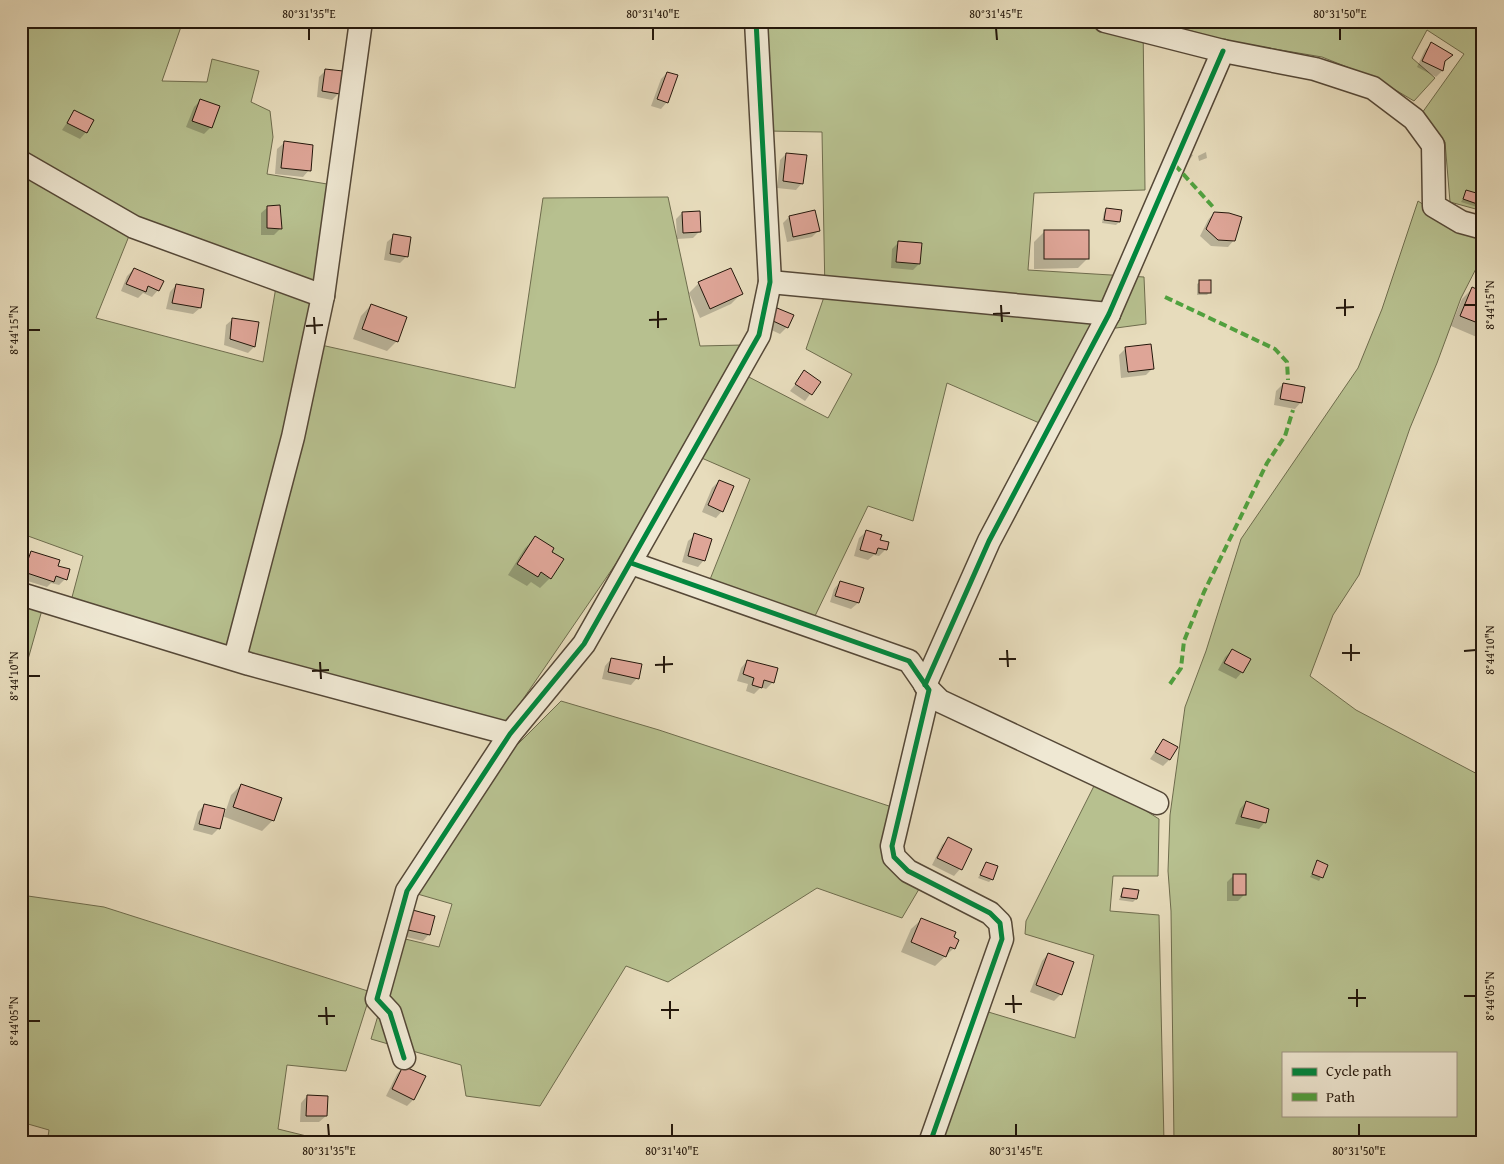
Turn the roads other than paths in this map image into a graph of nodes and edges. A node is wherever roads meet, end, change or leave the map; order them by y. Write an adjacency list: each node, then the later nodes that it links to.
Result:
1 (361, 21): 8 (street)
2 (756, 21): 7 (street)
3 (1105, 21): 4 (street)
4 (1223, 51): 6 (street); 9 (street)
5 (21, 162): 8 (street)
6 (1483, 228)
7 (770, 282): 9 (street); 10 (street)
8 (323, 296): 12 (street)
9 (1109, 314): 13 (street)
10 (631, 562): 13 (street); 14 (street)
11 (21, 594): 12 (street)
12 (235, 658): 14 (street)
13 (927, 688): 15 (street); 17 (street)
14 (510, 734): 16 (street)
15 (1157, 803)
16 (404, 1058)
17 (930, 1143)

